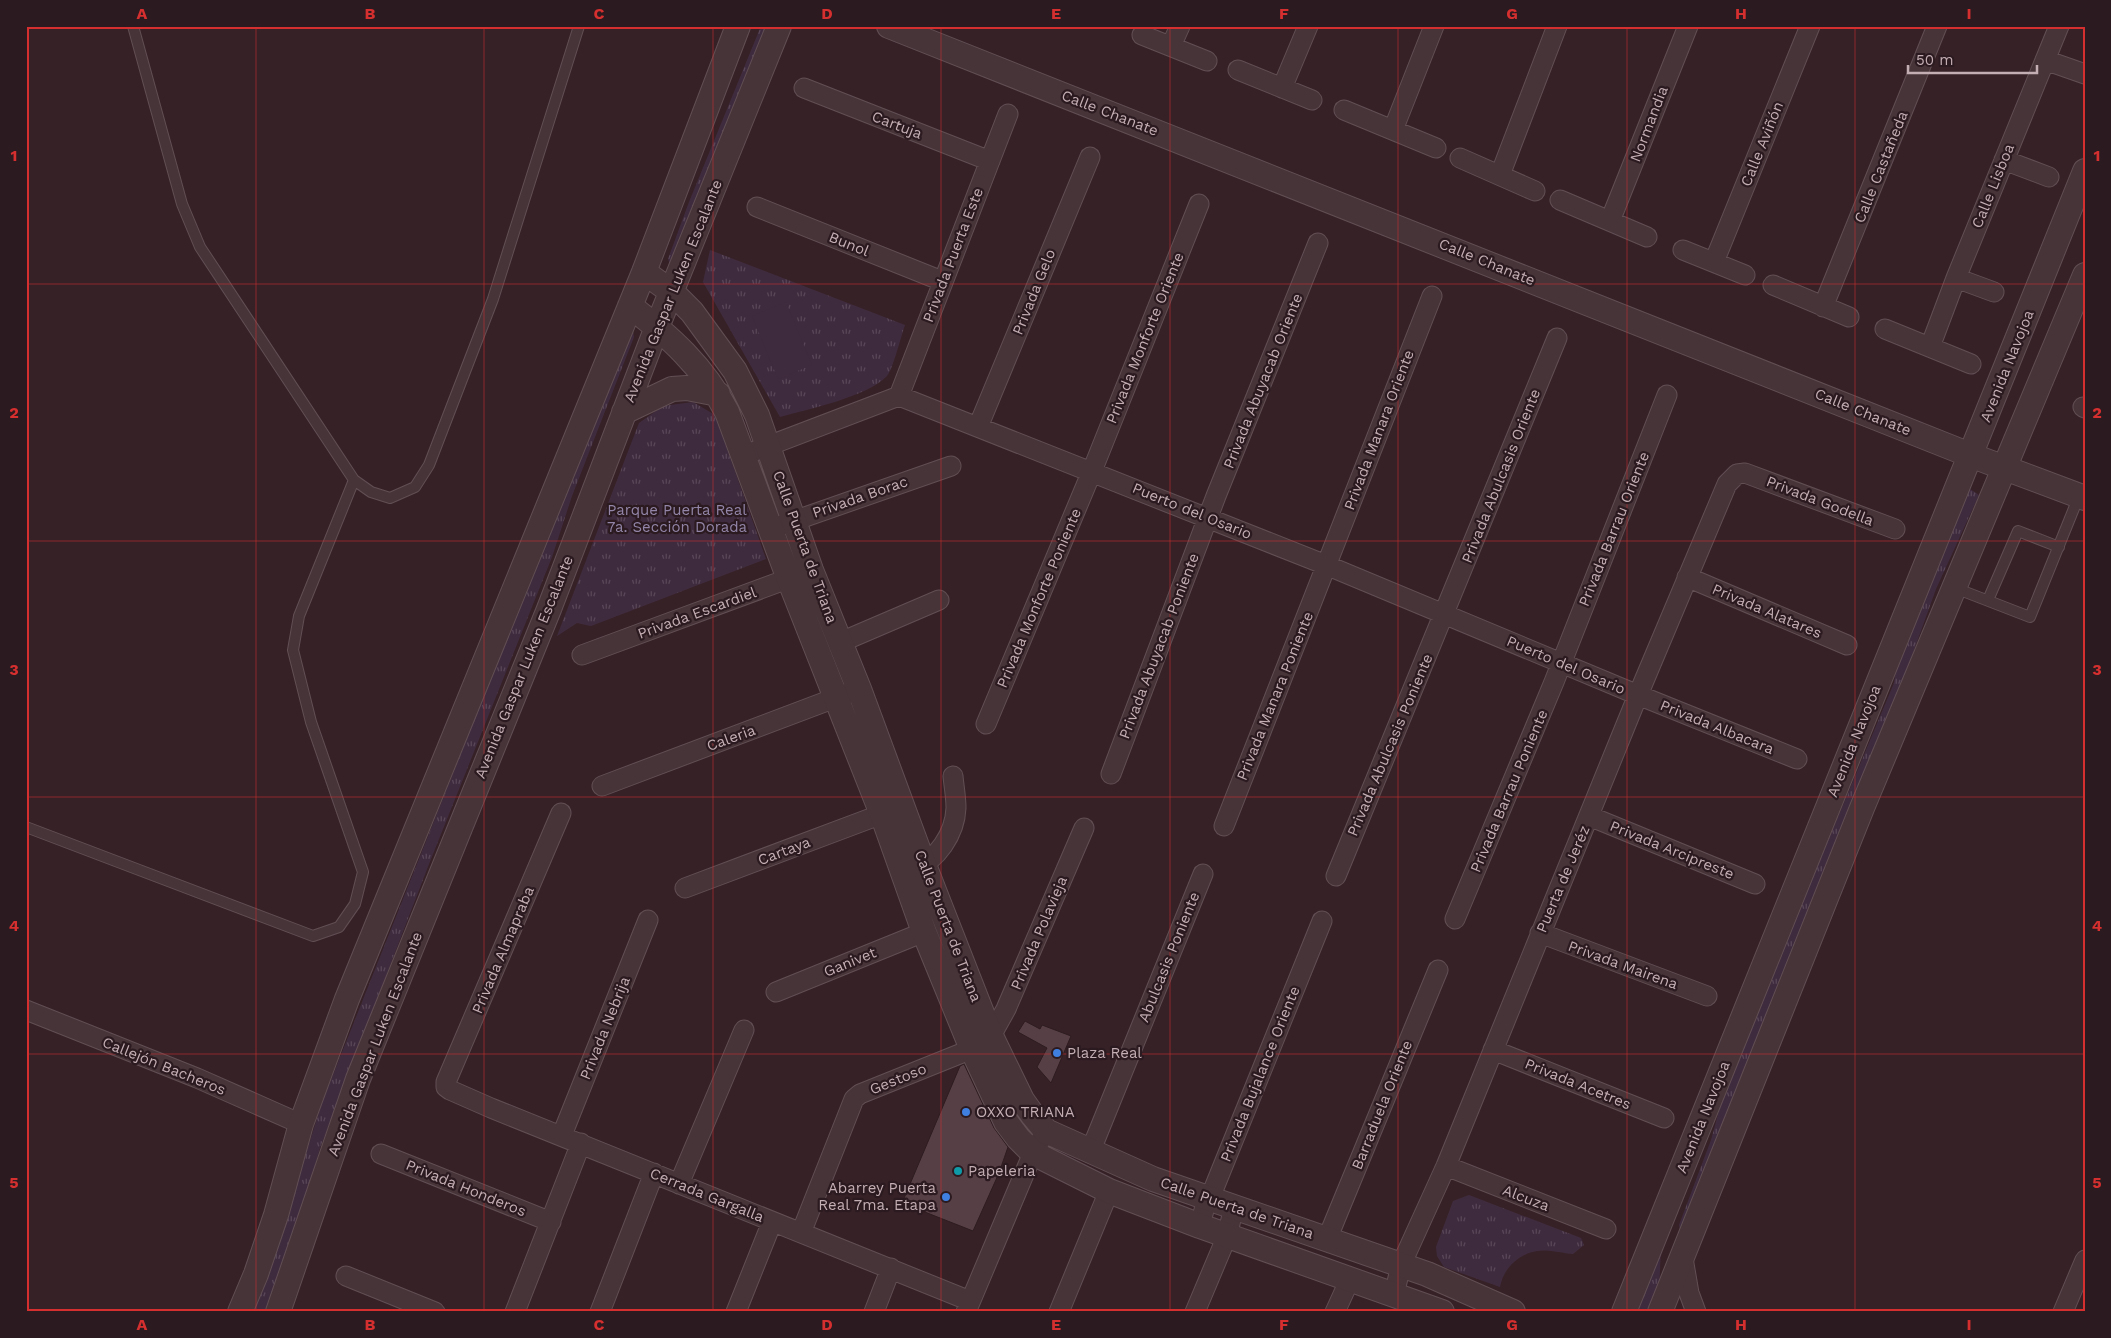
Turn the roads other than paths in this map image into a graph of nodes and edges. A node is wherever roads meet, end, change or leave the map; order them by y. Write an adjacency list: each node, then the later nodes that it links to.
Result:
1 (133, 26): 74 (lane)
2 (579, 26): 74 (lane)
3 (738, 26): 43 (street)
4 (779, 26): 49 (street, Avenida Gaspar Luken Escalante)
5 (889, 26): 68 (street, Calle Chanate)
6 (1180, 26): 15 (street)
7 (1308, 26): 21 (street)
8 (1434, 26): 25 (street)
9 (1557, 26): 32 (street)
10 (1688, 26): 38 (street, Normandia)
11 (1810, 26): 42 (street, Calle Aviñón)
12 (1937, 26): 53 (street, Calle Castañeda)
13 (2059, 26): 16 (street, Calle Lisboa)
14 (1142, 35): 15 (street)
15 (1172, 46): 17 (street)
16 (2045, 60): 19 (street); 29 (street, Calle Lisboa)
17 (1207, 61)
18 (1238, 70): 21 (street)
19 (2085, 74)
20 (804, 88): 30 (street, Cartuja)
21 (1282, 88): 22 (street)
22 (1312, 100)
23 (1344, 110): 25 (street)
24 (1008, 114): 30 (street, Privada Puerta Este)
25 (1392, 130): 26 (street)
26 (1436, 148)
27 (1090, 157): 66 (street, Privada Gelo)
28 (1460, 158): 32 (street)
29 (2004, 160): 33 (street); 46 (street, Calle Lisboa)
30 (990, 161): 47 (street, Privada Puerta Este)
31 (2085, 171): 68 (street, Avenida Navojoa)
32 (1500, 175): 34 (street)
33 (2049, 177)
34 (1535, 191)
35 (1560, 200): 38 (street)
36 (1199, 204): 72 (street, Privada Monforte Oriente)
37 (757, 207): 47 (street, Bunol)
38 (1610, 221): 39 (street)
39 (1647, 237)
40 (1318, 243): 76 (street, Privada Abuyacab Oriente)
41 (1683, 250): 42 (street)
42 (1714, 262): 44 (street)
43 (644, 272): 49 (street, Calle Puerta de Triana); 52 (street)
44 (1745, 275)
45 (2085, 275): 71 (street)
46 (1956, 278): 50 (street); 58 (street, Calle Lisboa)
47 (942, 281): 64 (street, Privada Puerta Este)
48 (1773, 285): 53 (street)
49 (673, 292): 55 (street, Avenida Gaspar Luken Escalante); 59 (street, Calle Puerta de Triana)
50 (1994, 292)
51 (1432, 296): 81 (street, Privada Manara Oriente)
52 (630, 306): 55 (street, Calle Puerta de Triana); 126 (street)
53 (1823, 307): 54 (street)
54 (1849, 317)
55 (658, 327): 61 (street, Calle Puerta de Triana); 65 (street, Avenida Gaspar Luken Escalante)
56 (1885, 329): 58 (street)
57 (1557, 338): 88 (street, Privada Abulcasis Oriente)
58 (1930, 347): 60 (street)
59 (721, 350): 61 (street); 67 (street, Calle Puerta de Triana)
60 (1971, 364)
61 (700, 369): 62 (street, Calle Puerta de Triana)
62 (718, 394): 65 (street); 69 (street, Calle Puerta de Triana)
63 (1667, 395): 92 (street, Privada Barrau Oriente)
64 (899, 396): 66 (street, Puerto del Osario); 67 (street)
65 (624, 412): 159 (street, Avenida Gaspar Luken Escalante)
66 (978, 426): 72 (street, Puerto del Osario)
67 (768, 447): 69 (street); 77 (street, Calle Puerta de Triana)
68 (1970, 455): 71 (street, Calle Chanate); 138 (street, Avenida Navojoa)
69 (742, 456): 78 (street, Calle Puerta de Triana)
70 (951, 466): 77 (street, Privada Borac)
71 (2005, 468): 75 (street, Calle Chanate); 85 (street)
72 (1092, 471): 76 (street, Puerto del Osario); 96 (street, Privada Monforte Poniente)
73 (1745, 473): 79 (street, Privada Godella); 83 (street, Puerta de Jeréz)
74 (354, 480): 105 (lane)
75 (2082, 497): 80 (lane)
76 (1207, 518): 81 (street, Puerto del Osario); 98 (street, Privada Abuyacab Poniente)
77 (793, 520): 78 (street, Privada Borac); 82 (street, Calle Puerta de Triana)
78 (770, 529): 84 (street, Calle Puerta de Triana)
79 (1895, 529)
80 (2059, 547): 87 (lane); 87 (lane)
81 (1326, 565): 88 (street, Puerto del Osario); 104 (street, Privada Manara Poniente)
82 (811, 570): 84 (street, Privada Escardiel); 89 (street, Calle Puerta de Triana)
83 (1687, 577): 90 (street, Privada Alatares); 94 (street, Puerta de Jeréz)
84 (789, 579): 91 (street, Privada Escardiel); 95 (street, Calle Puerta de Triana)
85 (1955, 588): 87 (lane); 147 (street)
86 (939, 600): 89 (street)
87 (1988, 600)
88 (1444, 614): 92 (street, Puerto del Osario); 109 (street, Privada Abulcasis Poniente)
89 (841, 642): 93 (street, Calle Puerta de Triana)
90 (1847, 645)
91 (582, 655)
92 (1562, 663): 94 (street, Puerto del Osario); 112 (street, Privada Barrau Poniente)
93 (859, 689): 95 (street, Caleria); 107 (street, Calle Puerta de Triana)
94 (1638, 695): 97 (street, Privada Albacara); 103 (street, Puerta de Jeréz)
95 (836, 698): 100 (street, Caleria); 102 (street, Calle Puerta de Triana)
96 (986, 724)
97 (1797, 759)
98 (1111, 774)
99 (953, 776): 107 (street)
100 (602, 786)
101 (561, 813): 124 (street, Privada Almapraba)
102 (882, 814): 107 (street, Calle Puerta de Triana); 111 (street, Cartaya)
103 (1589, 816): 110 (street, Privada Arcipreste); 116 (street, Puerta de Jeréz)
104 (1224, 826)
105 (26, 827)
106 (1084, 828): 122 (street, Privada Polavieja)
107 (914, 870): 115 (street, Calle Puerta de Triana); 122 (street, Calle Puerta de Triana)
108 (1203, 874): 130 (street, Abulcasis Poniente)
109 (1336, 876)
110 (1755, 884)
111 (686, 888)
112 (1455, 919)
113 (648, 920): 128 (street, Privada Nebrija)
114 (1322, 921): 137 (street, Privada Bujalance Oriente)
115 (924, 932): 118 (street, Ganivet); 122 (street, Calle Puerta de Triana)
116 (1540, 933): 119 (street, Privada Mairena); 123 (street, Puerta de Jeréz)
117 (1438, 970): 146 (street, Barraduela Oriente)
118 (776, 992)
119 (1707, 996)
120 (26, 1010): 126 (street, Callejón Bacheros)
121 (744, 1030): 135 (street)
122 (981, 1042): 127 (street, Calle Puerta de Triana); 131 (street, Calle Puerta de Triana); 144 (street, Gestoso)
123 (1492, 1050): 125 (street, Privada Acetres); 133 (street, Puerta de Jeréz)
124 (446, 1087): 128 (street, Cerrada Gargalla)
125 (1664, 1118)
126 (301, 1124): 158 (street)
127 (1046, 1131): 130 (street, Calle Puerta de Triana); 131 (street)
128 (562, 1136): 129 (street, Cerrada Gargalla)
129 (581, 1143): 134 (street, Cerrada Gargalla); 140 (street)
130 (1087, 1150): 137 (street, Calle Puerta de Triana)
131 (1033, 1152): 136 (street, Calle Puerta de Triana); 156 (street)
132 (381, 1154): 140 (street, Privada Honderos)
133 (1446, 1166): 143 (street, Alcuza); 149 (street, Puerta de Jeréz)
134 (654, 1173): 135 (street, Cerrada Gargalla); 162 (street)
135 (679, 1184): 141 (street, Cerrada Gargalla)
136 (1108, 1191): 142 (street, Calle Puerta de Triana); 165 (street)
137 (1207, 1198): 139 (street, Calle Puerta de Triana); 142 (street, Privada Bujalance Oriente)
138 (1667, 1206): 155 (street); 170 (street, Avenida Navojoa)
139 (1234, 1207): 145 (street); 146 (street, Calle Puerta de Triana)
140 (550, 1222): 161 (street)
141 (772, 1222): 144 (street, Cerrada Gargalla); 163 (street)
142 (1200, 1226): 145 (street, Calle Puerta de Triana)
143 (1606, 1229)
144 (801, 1233): 150 (street, Cerrada Gargalla)
145 (1227, 1236): 153 (street, Calle Puerta de Triana); 166 (street)
146 (1323, 1238): 149 (street, Calle Puerta de Triana)
147 (1682, 1258): 155 (street); 171 (street)
148 (2085, 1260): 172 (street)
149 (1401, 1265): 151 (street, Calle Puerta de Triana); 154 (street, Puerta de Jeréz)
150 (891, 1268): 156 (street, Cerrada Gargalla); 164 (street)
151 (1427, 1274): 157 (street); 169 (street, Calle Puerta de Triana)
152 (346, 1276): 160 (street)
153 (1350, 1279): 154 (street, Calle Puerta de Triana); 167 (street)
154 (1394, 1295): 157 (street, Calle Puerta de Triana)
155 (1667, 1305)
156 (968, 1306)
157 (1418, 1308): 168 (street, Calle Puerta de Triana)
158 (240, 1312)
159 (278, 1312)
160 (435, 1312)
161 (515, 1312)
162 (600, 1312)
163 (736, 1312)
164 (874, 1312)
165 (1059, 1312)
166 (1195, 1312)
167 (1336, 1312)
168 (1442, 1312)
169 (1513, 1312)
170 (1624, 1312)
171 (1696, 1312)
172 (2063, 1312)

